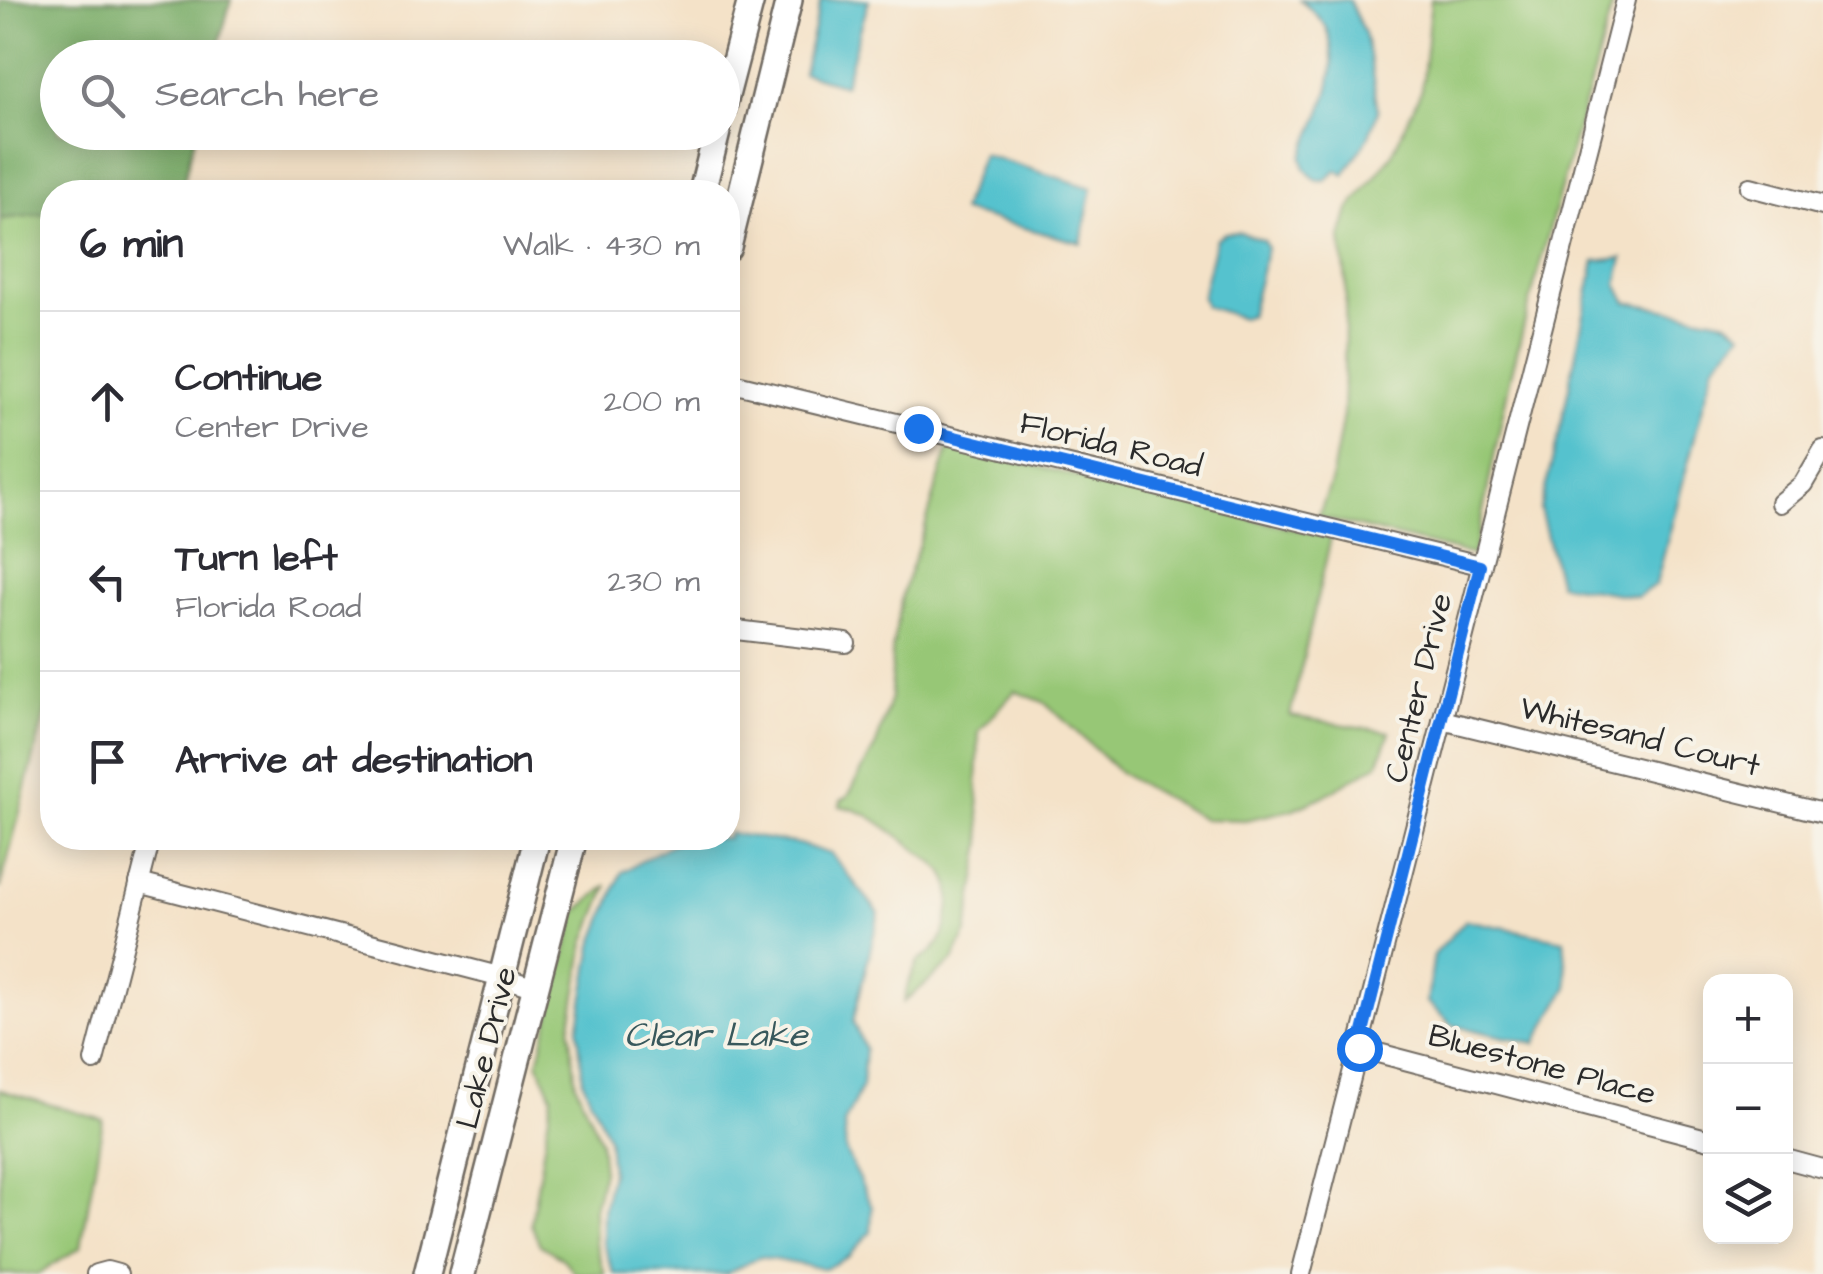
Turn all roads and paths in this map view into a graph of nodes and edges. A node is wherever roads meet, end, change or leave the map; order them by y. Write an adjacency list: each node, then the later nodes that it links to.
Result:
1 (750, 0): 4 (main road)
2 (789, 0): 8 (main road)
3 (1626, 0): 13 (street, Center Drive)
4 (740, 40)
5 (712, 150): 6 (main road)
6 (705, 180)
7 (1750, 187): 9 (street)
8 (740, 198)
9 (1823, 206)
10 (740, 385): 13 (street, Florida Road)
11 (1823, 450): 12 (street)
12 (1780, 503)
13 (1480, 566): 16 (street, Center Drive)
14 (740, 631): 15 (street)
15 (846, 643)
16 (1442, 720): 17 (street, Whitesand Court); 24 (street, Center Drive)
17 (1823, 812)
18 (148, 850): 21 (street)
19 (534, 850): 22 (main road, Lake Drive)
20 (571, 850): 23 (main road, Lake Drive)
21 (140, 882): 22 (street); 25 (street)
22 (502, 977): 23 (street); 31 (main road, Lake Drive)
23 (535, 988): 32 (main road, Lake Drive)
24 (1359, 1048): 26 (street, Bluestone Place); 33 (street, Center Drive)
25 (94, 1061)
26 (1703, 1138)
27 (1793, 1161): 28 (street)
28 (1823, 1169)
29 (96, 1274): 30 (street)
30 (118, 1274)
31 (427, 1274)
32 (462, 1274)
33 (1301, 1274)

